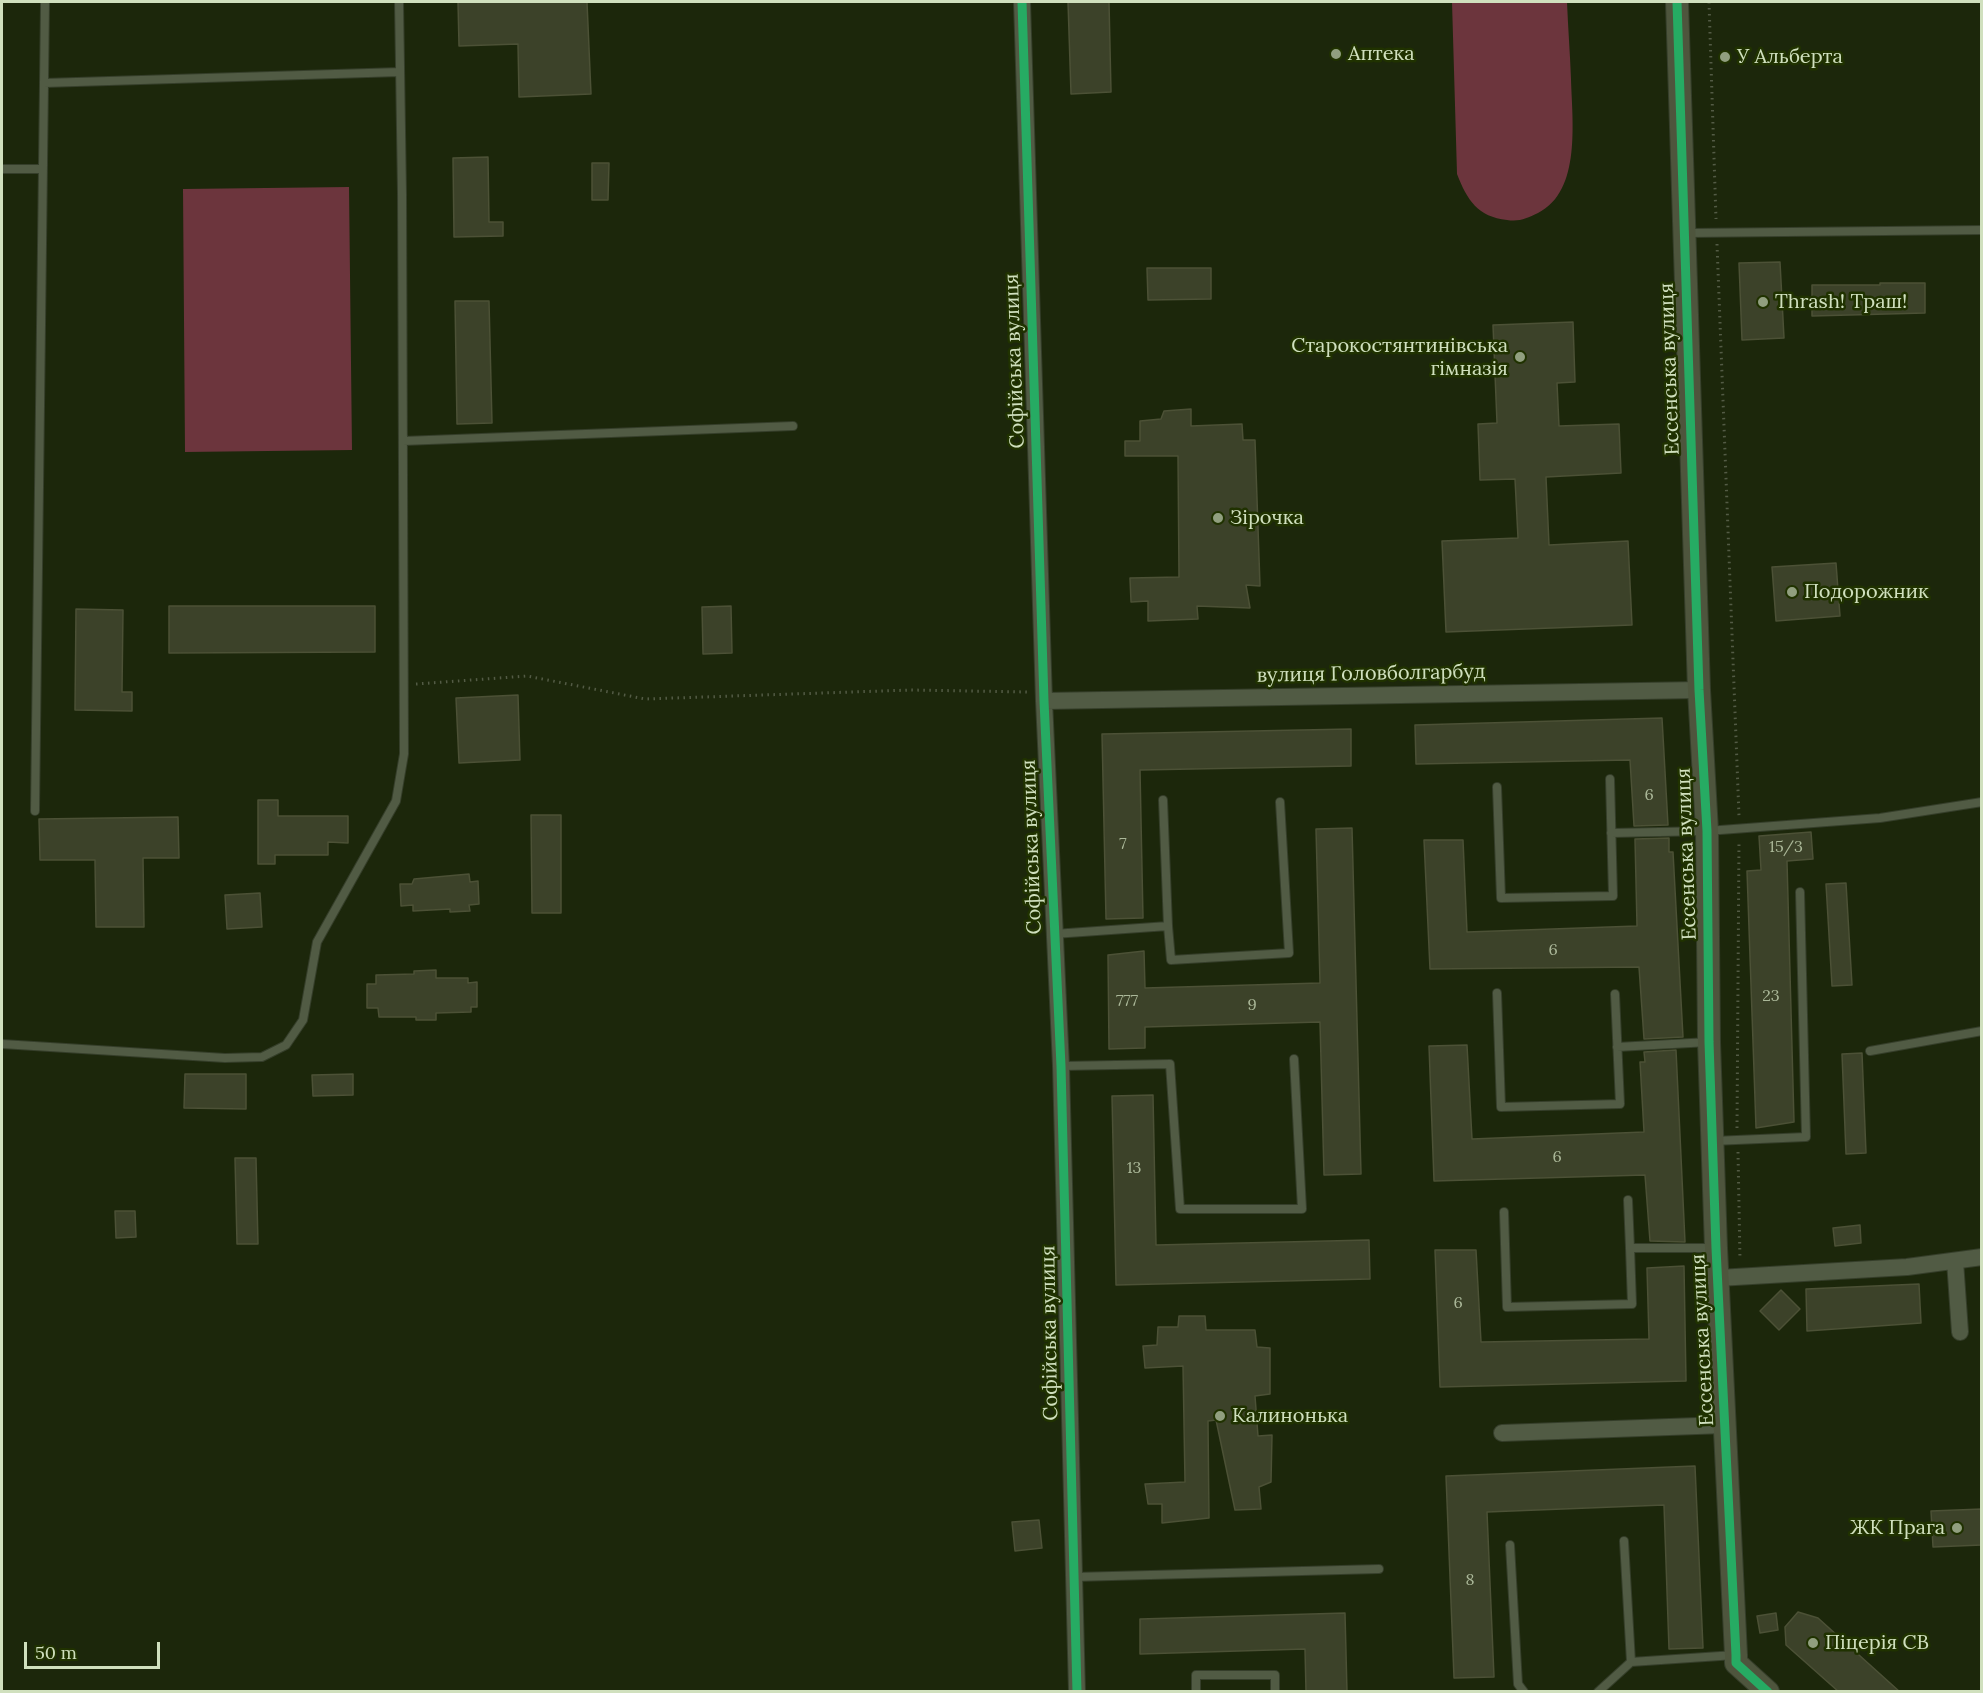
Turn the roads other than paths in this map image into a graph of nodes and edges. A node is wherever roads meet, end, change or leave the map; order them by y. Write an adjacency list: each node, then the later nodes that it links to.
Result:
1 (45, 2): 6 (lane)
2 (399, 2): 5 (lane)
3 (1022, 2): 14 (street, Софійська вулиця)
4 (1677, 2): 10 (street, Ессенська вулиця)
5 (400, 72): 6 (lane); 12 (lane)
6 (44, 83): 8 (lane)
7 (2, 169): 8 (lane)
8 (43, 169): 20 (lane)
9 (1982, 230): 10 (lane)
10 (1683, 233): 13 (street, Ессенська вулиця)
11 (793, 426): 12 (lane)
12 (403, 441): 30 (lane)
13 (1699, 690): 14 (street, вулиця Головболгарбуд); 21 (street, Ессенська вулиця)
14 (1038, 697): 25 (street, Софійська вулиця)
15 (1610, 779): 22 (lane)
16 (1497, 787): 22 (lane)
17 (1163, 800): 24 (lane)
18 (1280, 802): 24 (lane)
19 (1982, 802): 21 (lane)
20 (35, 811)
21 (1707, 831): 22 (lane); 29 (street, Ессенська вулиця)
22 (1611, 833)
23 (1800, 892): 35 (lane)
24 (1168, 926): 25 (lane)
25 (1054, 934): 34 (street, Софійська вулиця)
26 (1497, 993): 31 (lane)
27 (1615, 994): 31 (lane)
28 (1982, 1031): 32 (lane)
29 (1710, 1042): 31 (lane); 35 (street, Ессенська вулиця)
30 (2, 1044)
31 (1617, 1047)
32 (1870, 1051)
33 (1294, 1059): 34 (lane)
34 (1061, 1066): 49 (street, Софійська вулиця)
35 (1713, 1141): 39 (street, Ессенська вулиця)
36 (1628, 1200): 38 (lane)
37 (1504, 1212): 38 (lane)
38 (1630, 1248): 39 (lane)
39 (1716, 1248): 42 (street, Ессенська вулиця)
40 (1982, 1257): 41 (street)
41 (1955, 1261): 42 (street); 43 (street)
42 (1718, 1278): 44 (street, Ессенська вулиця)
43 (1960, 1332)
44 (1725, 1425): 45 (street); 50 (street, Ессенська вулиця)
45 (1502, 1433)
46 (1624, 1541): 51 (lane)
47 (1510, 1545): 55 (lane)
48 (1379, 1569): 49 (lane)
49 (1074, 1577): 52 (street, Софійська вулиця)
50 (1736, 1655): 51 (lane); 57 (street)
51 (1630, 1662): 56 (lane)
52 (1077, 1692)
53 (1197, 1692): 54 (lane)
54 (1275, 1692)
55 (1524, 1692)
56 (1598, 1692)
57 (1768, 1692)

